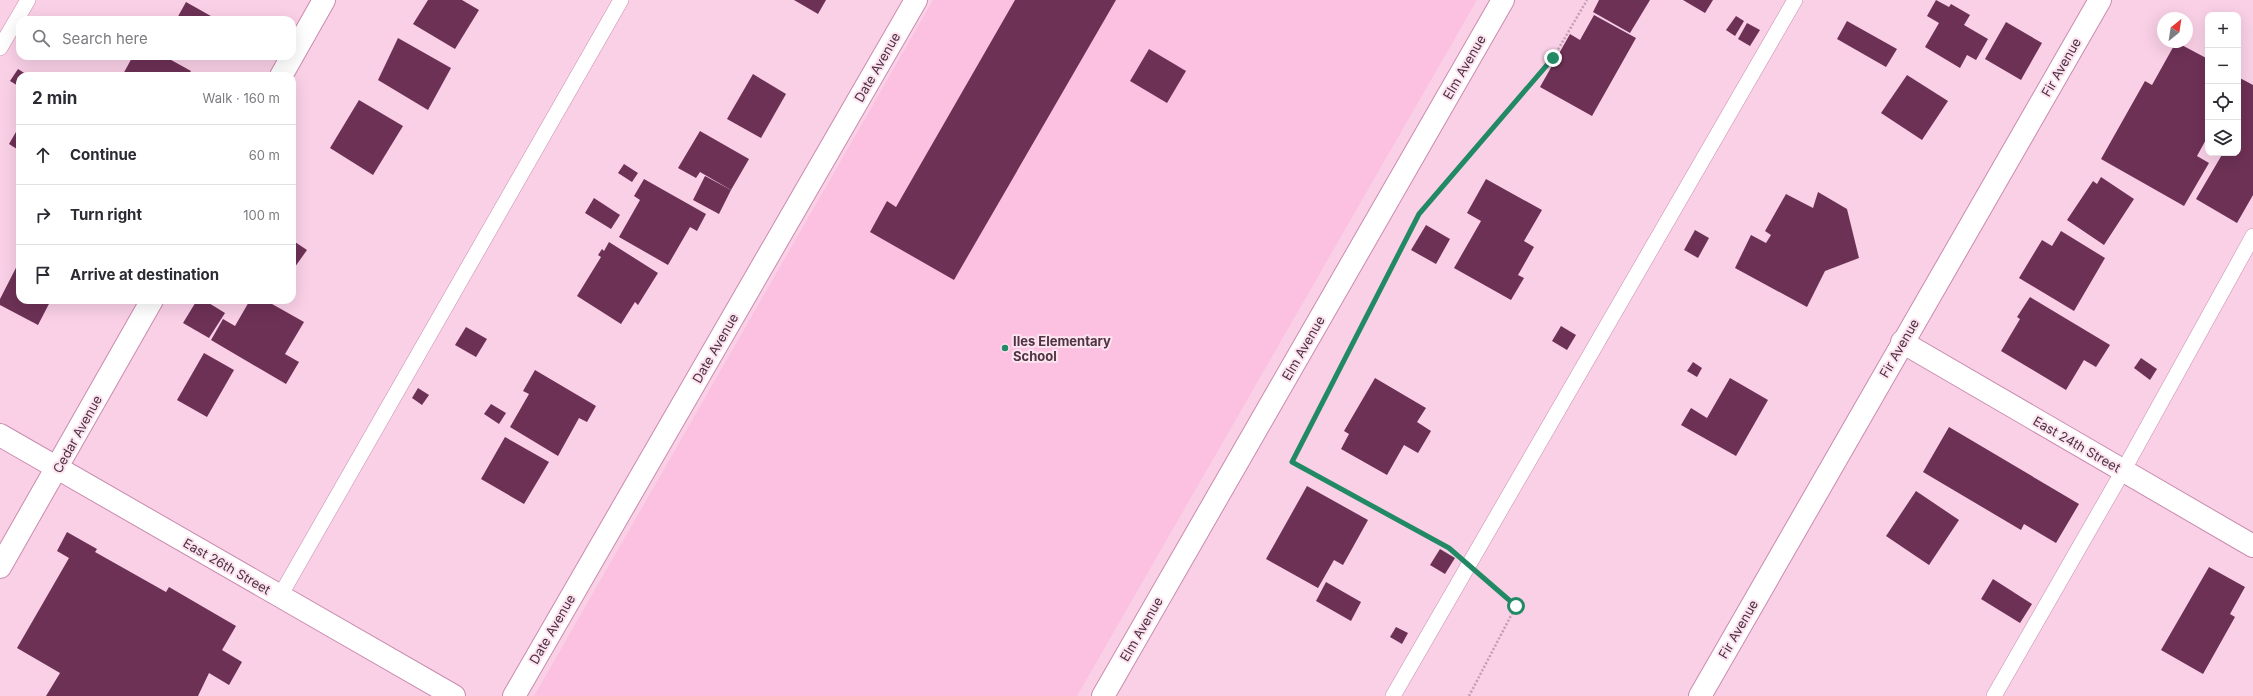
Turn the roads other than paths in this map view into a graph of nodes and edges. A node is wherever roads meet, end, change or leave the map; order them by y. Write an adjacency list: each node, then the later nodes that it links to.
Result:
1 (28, 0): 8 (lane)
2 (324, 0): 11 (street)
3 (621, 0): 22 (lane)
4 (916, 0): 24 (street, Date Avenue)
5 (1503, 0): 25 (street, Elm Avenue)
6 (1794, 0): 26 (lane)
7 (2100, 0): 16 (street, Fir Avenue)
8 (19, 16)
9 (16, 21): 10 (lane)
10 (0, 48)
11 (296, 49)
12 (290, 60): 13 (street)
13 (283, 72)
14 (2253, 236): 19 (lane)
15 (150, 304): 18 (street, Cedar Avenue)
16 (1902, 342): 19 (street, East 24th Street); 27 (street, Fir Avenue)
17 (0, 435): 18 (street, East 26th Street)
18 (58, 468): 21 (street, Cedar Avenue); 22 (street, East 26th Street)
19 (2123, 471): 20 (street, East 24th Street); 28 (lane)
20 (2253, 546)
21 (0, 567)
22 (280, 596): 23 (street, East 26th Street)
23 (454, 696)
24 (514, 696)
25 (1103, 696)
26 (1393, 696)
27 (1700, 696)
28 (1994, 696)

